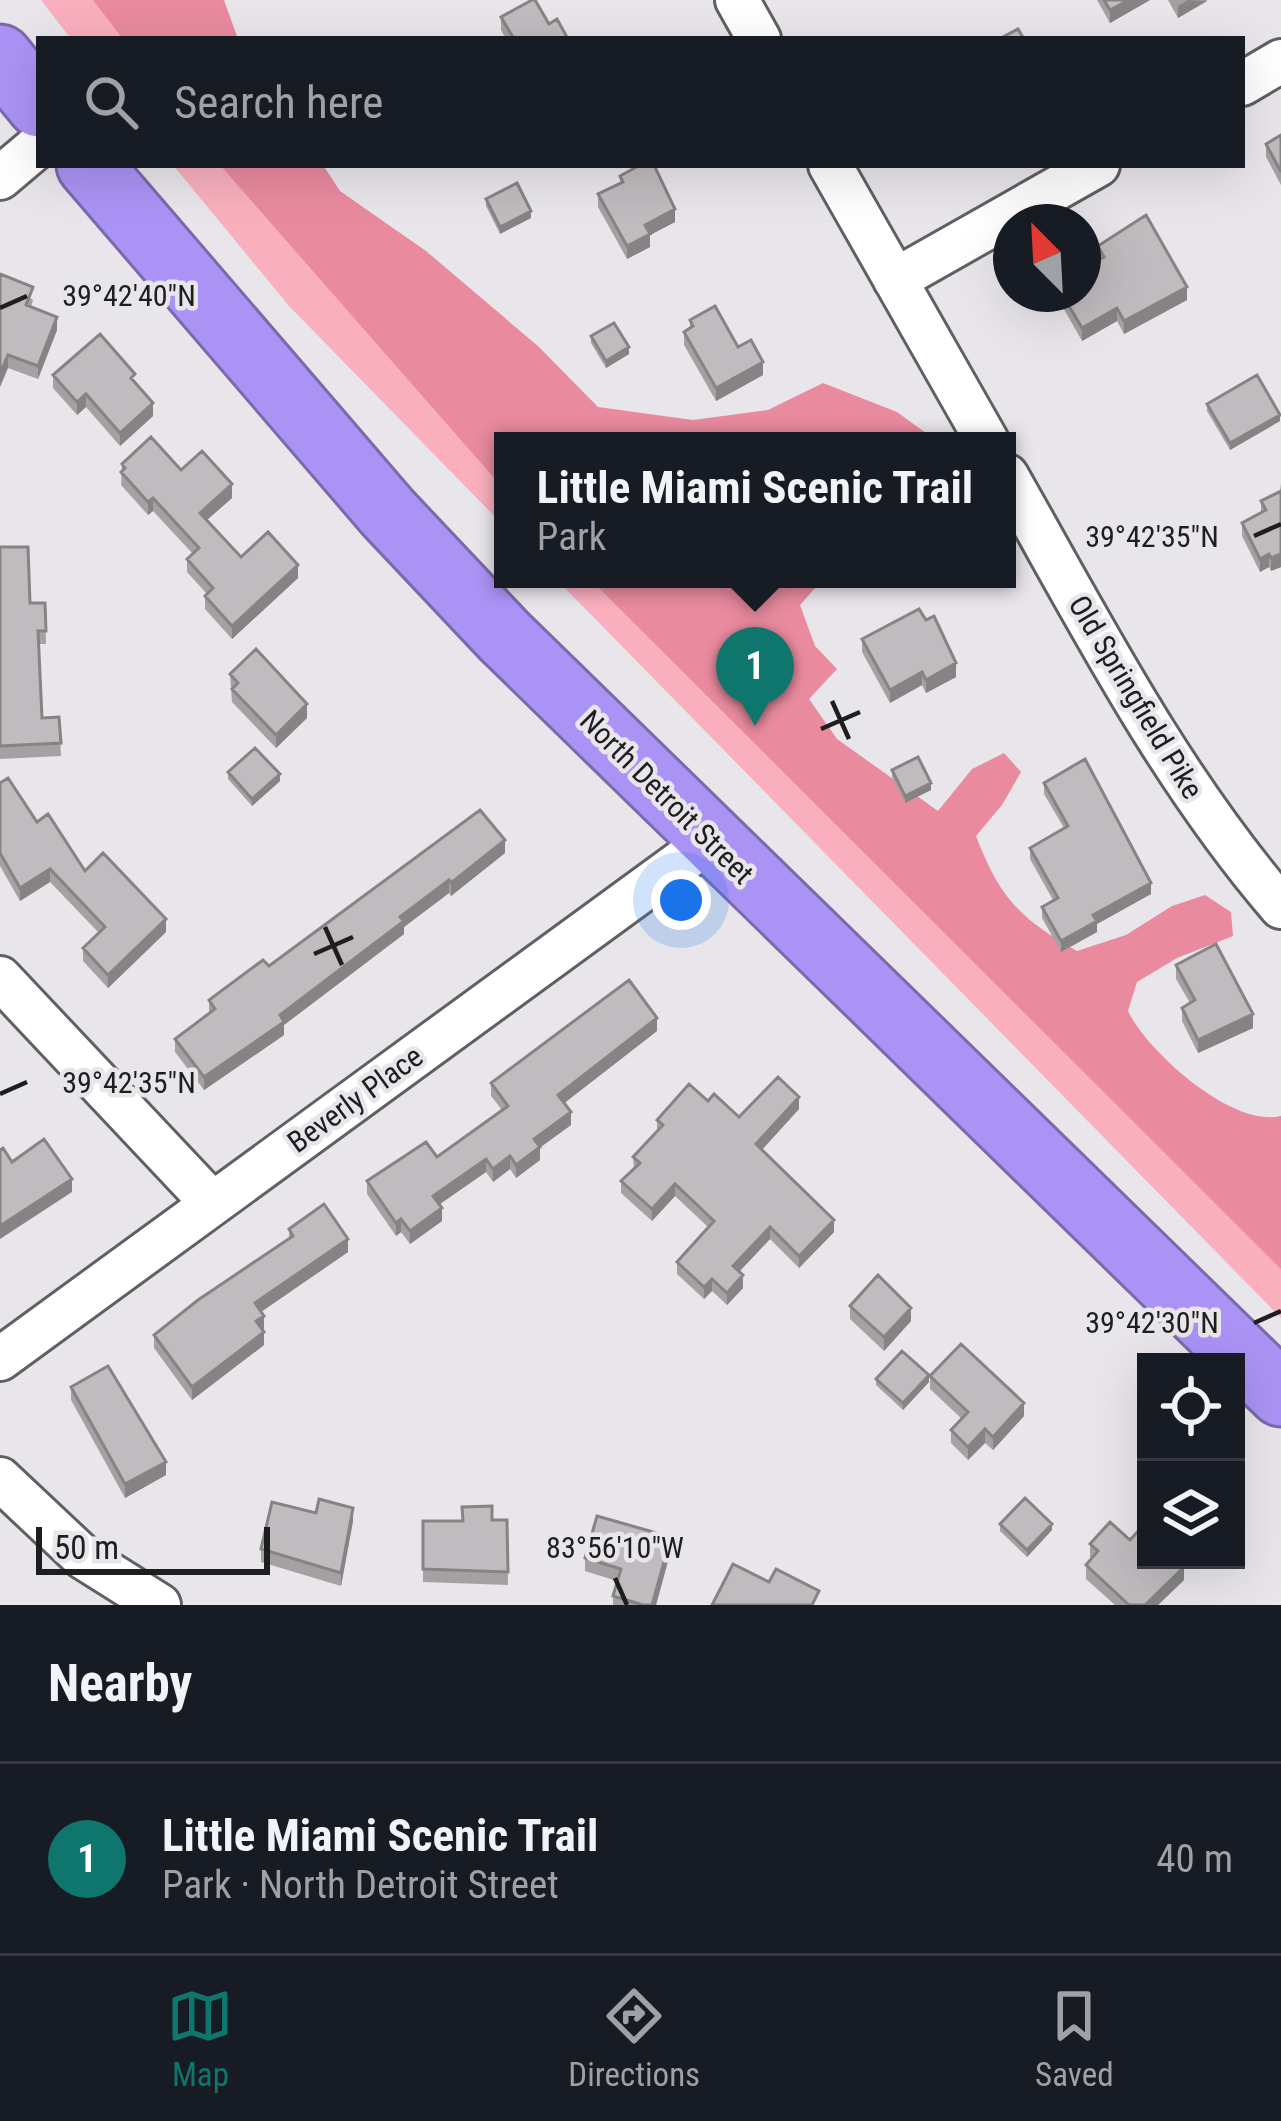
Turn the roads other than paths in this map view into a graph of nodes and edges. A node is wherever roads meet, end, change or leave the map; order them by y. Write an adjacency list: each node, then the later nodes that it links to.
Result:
1 (737, 0): 2 (street)
2 (758, 36)
3 (0, 57): 6 (highway)
4 (1281, 62): 5 (street)
5 (1245, 82)
6 (36, 101)
7 (36, 148): 11 (street)
8 (92, 168): 15 (highway, North Detroit Street)
9 (832, 168): 12 (street)
10 (1093, 168): 12 (street)
11 (0, 178)
12 (896, 280): 13 (street)
13 (982, 432)
14 (1016, 492): 16 (street, Old Springfield Pike)
15 (711, 840): 18 (street, Beverly Place); 20 (highway, North Detroit Street)
16 (1281, 907)
17 (0, 978): 18 (street)
18 (212, 1203): 19 (street, Beverly Place)
19 (0, 1359)
20 (1281, 1394)
21 (0, 1479): 22 (street)
22 (160, 1605)

